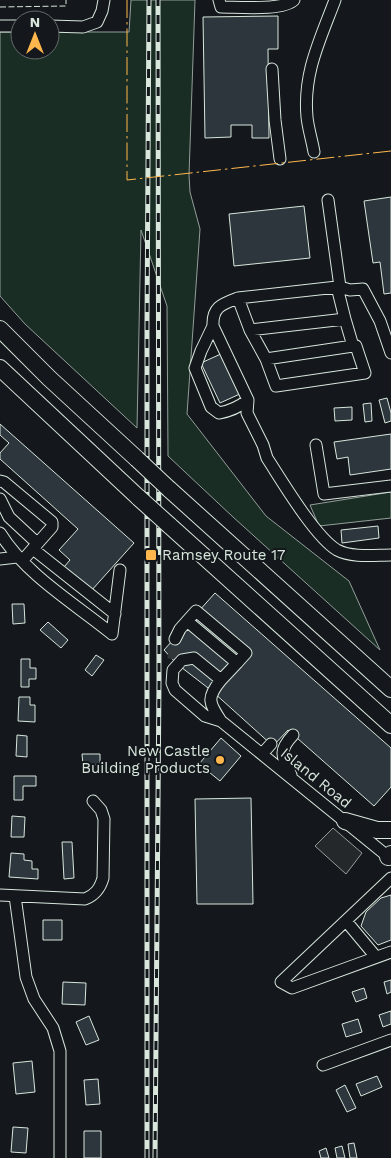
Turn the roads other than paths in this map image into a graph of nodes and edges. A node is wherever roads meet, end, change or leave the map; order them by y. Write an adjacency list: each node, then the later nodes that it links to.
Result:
1 (104, 0): 5 (street)
2 (219, 0): 3 (street)
3 (294, 0)
4 (335, 0): 7 (street)
5 (60, 26)
6 (272, 69): 8 (street)
7 (314, 152)
8 (280, 159)
9 (328, 200): 10 (street)
10 (339, 287): 11 (street); 12 (street); 13 (street)
11 (238, 298): 14 (street); 16 (street)
12 (345, 319): 16 (street); 17 (street)
13 (385, 321): 18 (street)
14 (213, 326): 21 (street); 21 (street)
15 (0, 329): 33 (highway, bridge)
16 (250, 330): 19 (street)
17 (353, 346): 19 (street); 19 (street)
18 (391, 353)
19 (266, 359)
20 (0, 368): 36 (highway, bridge)
21 (248, 400): 28 (street)
22 (316, 445): 24 (street)
23 (0, 481): 27 (street)
24 (391, 486)
25 (0, 499): 27 (street)
26 (0, 533): 30 (street)
27 (35, 546): 30 (street); 32 (street)
28 (391, 555)
29 (0, 559): 30 (street)
30 (19, 559): 32 (street)
31 (120, 570): 32 (street)
32 (115, 614)
33 (322, 627): 38 (highway); 40 (highway)
34 (175, 640): 39 (street)
35 (173, 660): 37 (street)
36 (331, 671): 42 (highway); 44 (highway)
37 (172, 676): 39 (street); 41 (street)
38 (391, 676)
39 (221, 680): 41 (street)
40 (391, 689)
41 (221, 721): 46 (street, Island Road)
42 (391, 725)
43 (293, 735): 47 (street)
44 (391, 736)
45 (271, 744): 46 (street)
46 (262, 754): 47 (street, Island Road)
47 (293, 779): 49 (street, Island Road)
48 (93, 801): 54 (street)
49 (345, 822): 50 (highway); 51 (street, Island Road)
50 (391, 830)
51 (390, 857)
52 (391, 878): 55 (street)
53 (0, 895): 54 (street)
54 (15, 896): 60 (street)
55 (346, 921): 57 (street); 57 (street)
56 (391, 952): 57 (street)
57 (376, 958)
58 (391, 1040): 59 (street)
59 (324, 1065)
60 (60, 1158)

